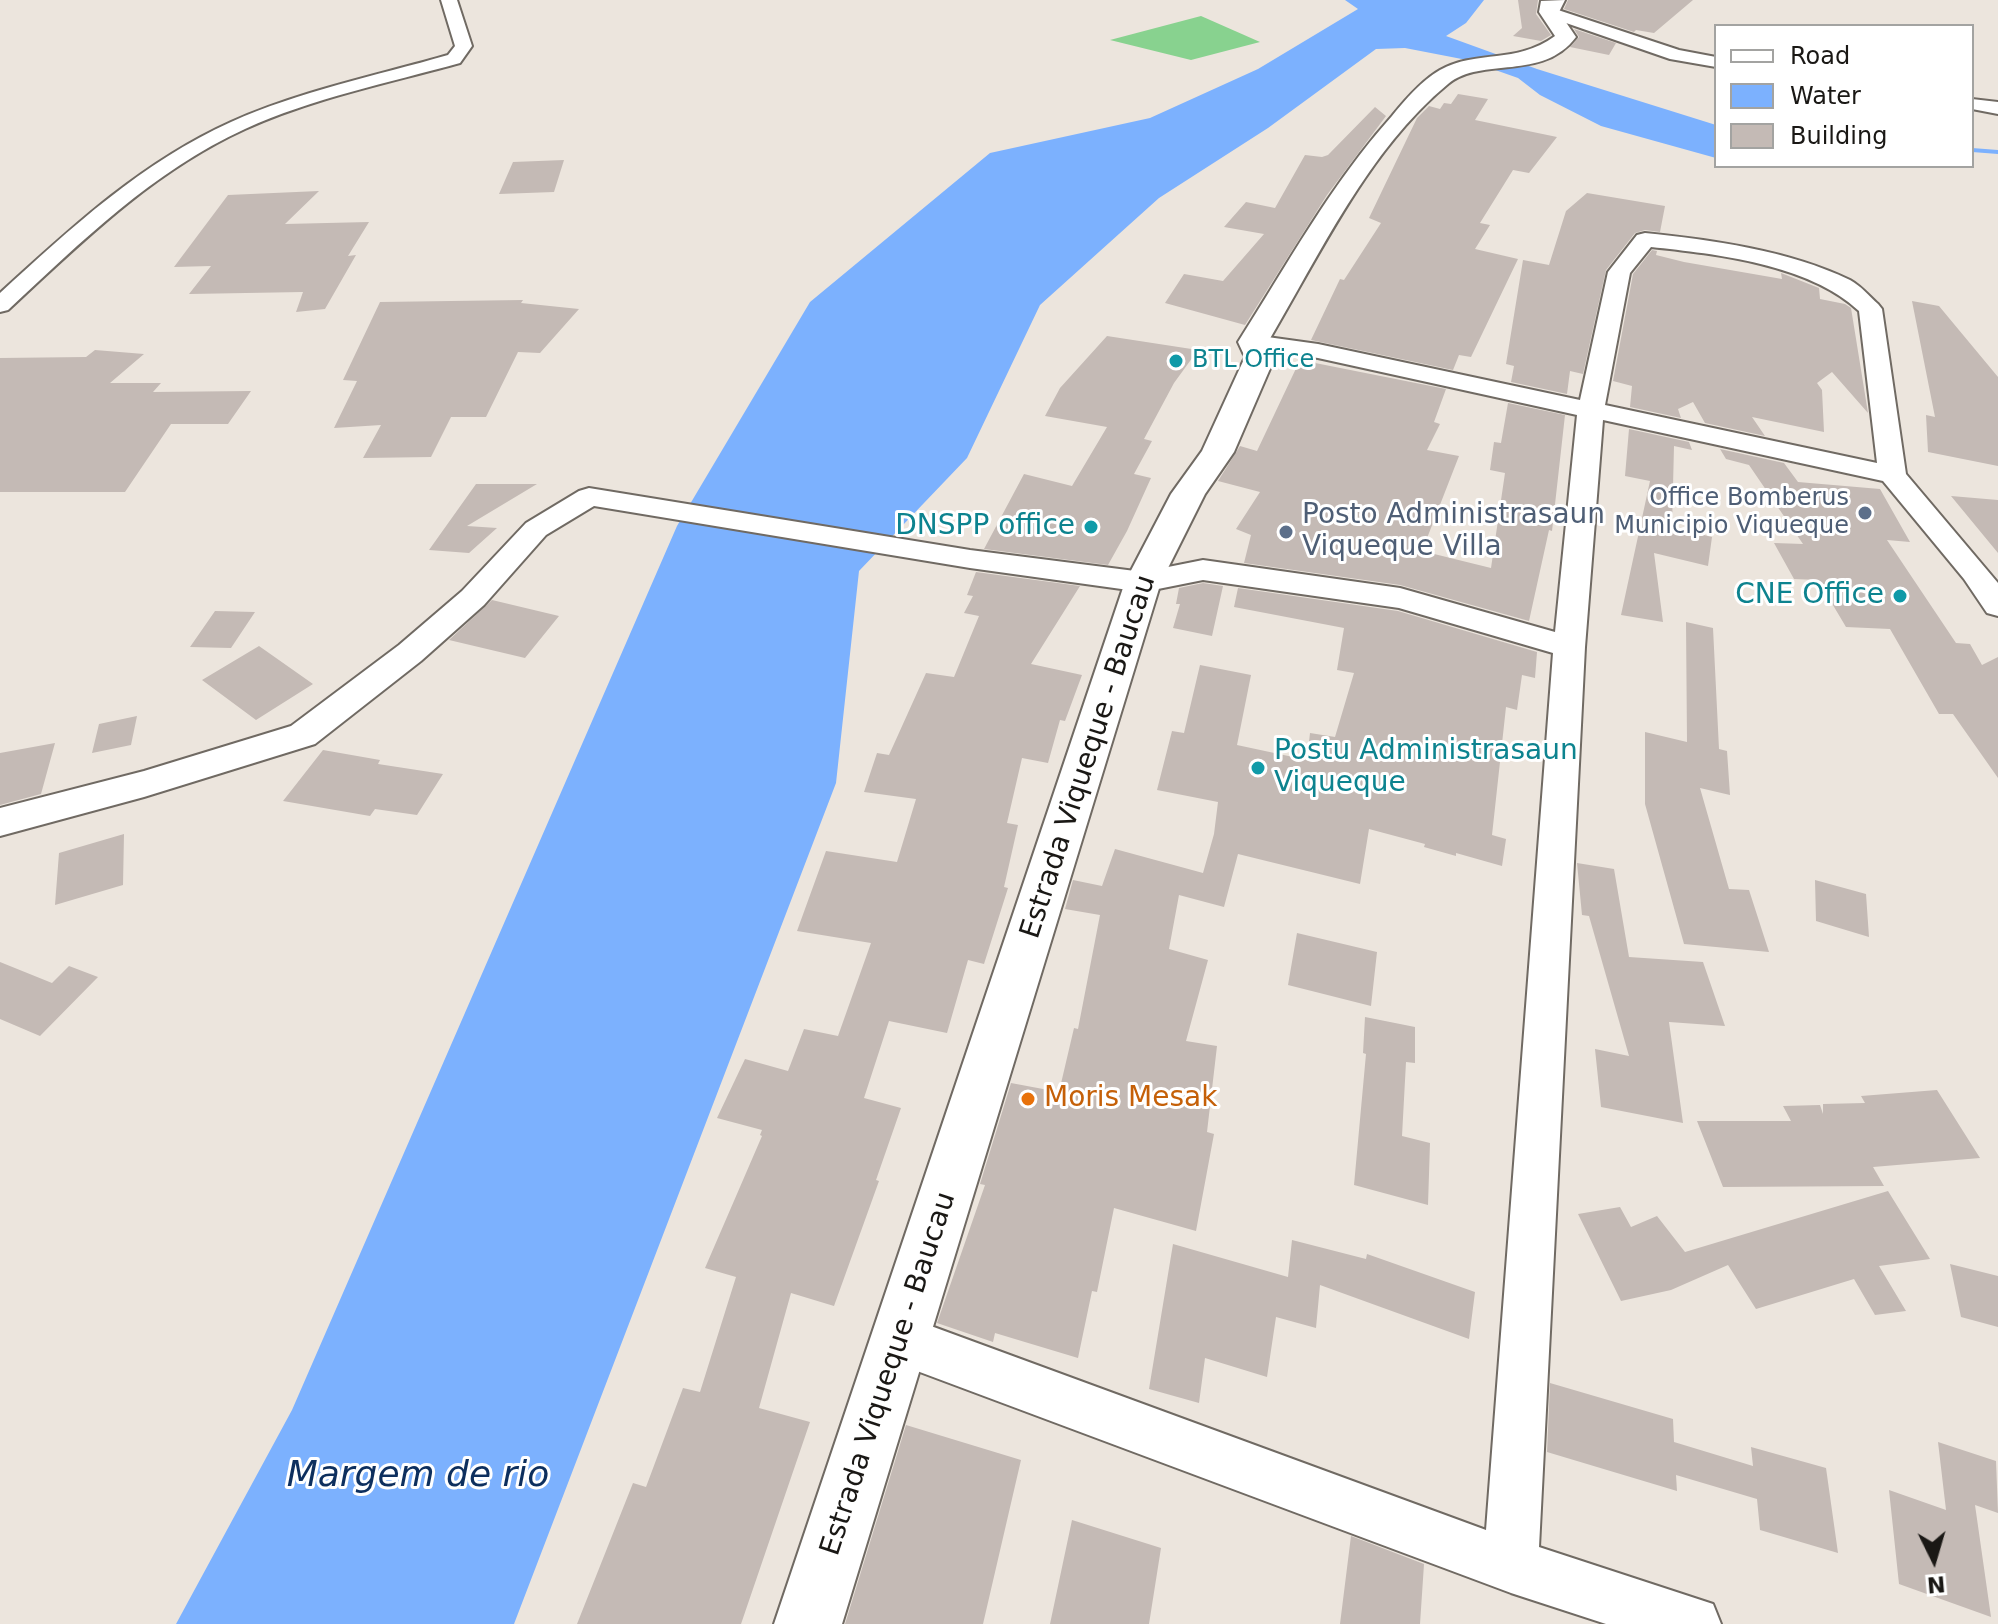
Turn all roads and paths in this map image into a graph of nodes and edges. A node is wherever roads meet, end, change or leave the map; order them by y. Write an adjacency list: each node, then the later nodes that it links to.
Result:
1 (449, 0): 6 (street)
2 (1552, 6): 3 (street); 7 (main road, Estrada Viqueque - Baucau)
3 (1714, 62)
4 (1974, 104): 5 (street)
5 (1998, 108)
6 (0, 305)
7 (1253, 342): 8 (street); 10 (main road, Estrada Viqueque - Baucau)
8 (1591, 409): 9 (street); 9 (street); 12 (street)
9 (1892, 475): 11 (street)
10 (1143, 582): 12 (street); 13 (street); 14 (main road, Estrada Viqueque - Baucau)
11 (1998, 606)
12 (1569, 647): 15 (street)
13 (0, 822)
14 (901, 1340): 15 (street); 16 (main road, Estrada Viqueque - Baucau)
15 (1511, 1566): 17 (street)
16 (808, 1624)
17 (1693, 1624)

